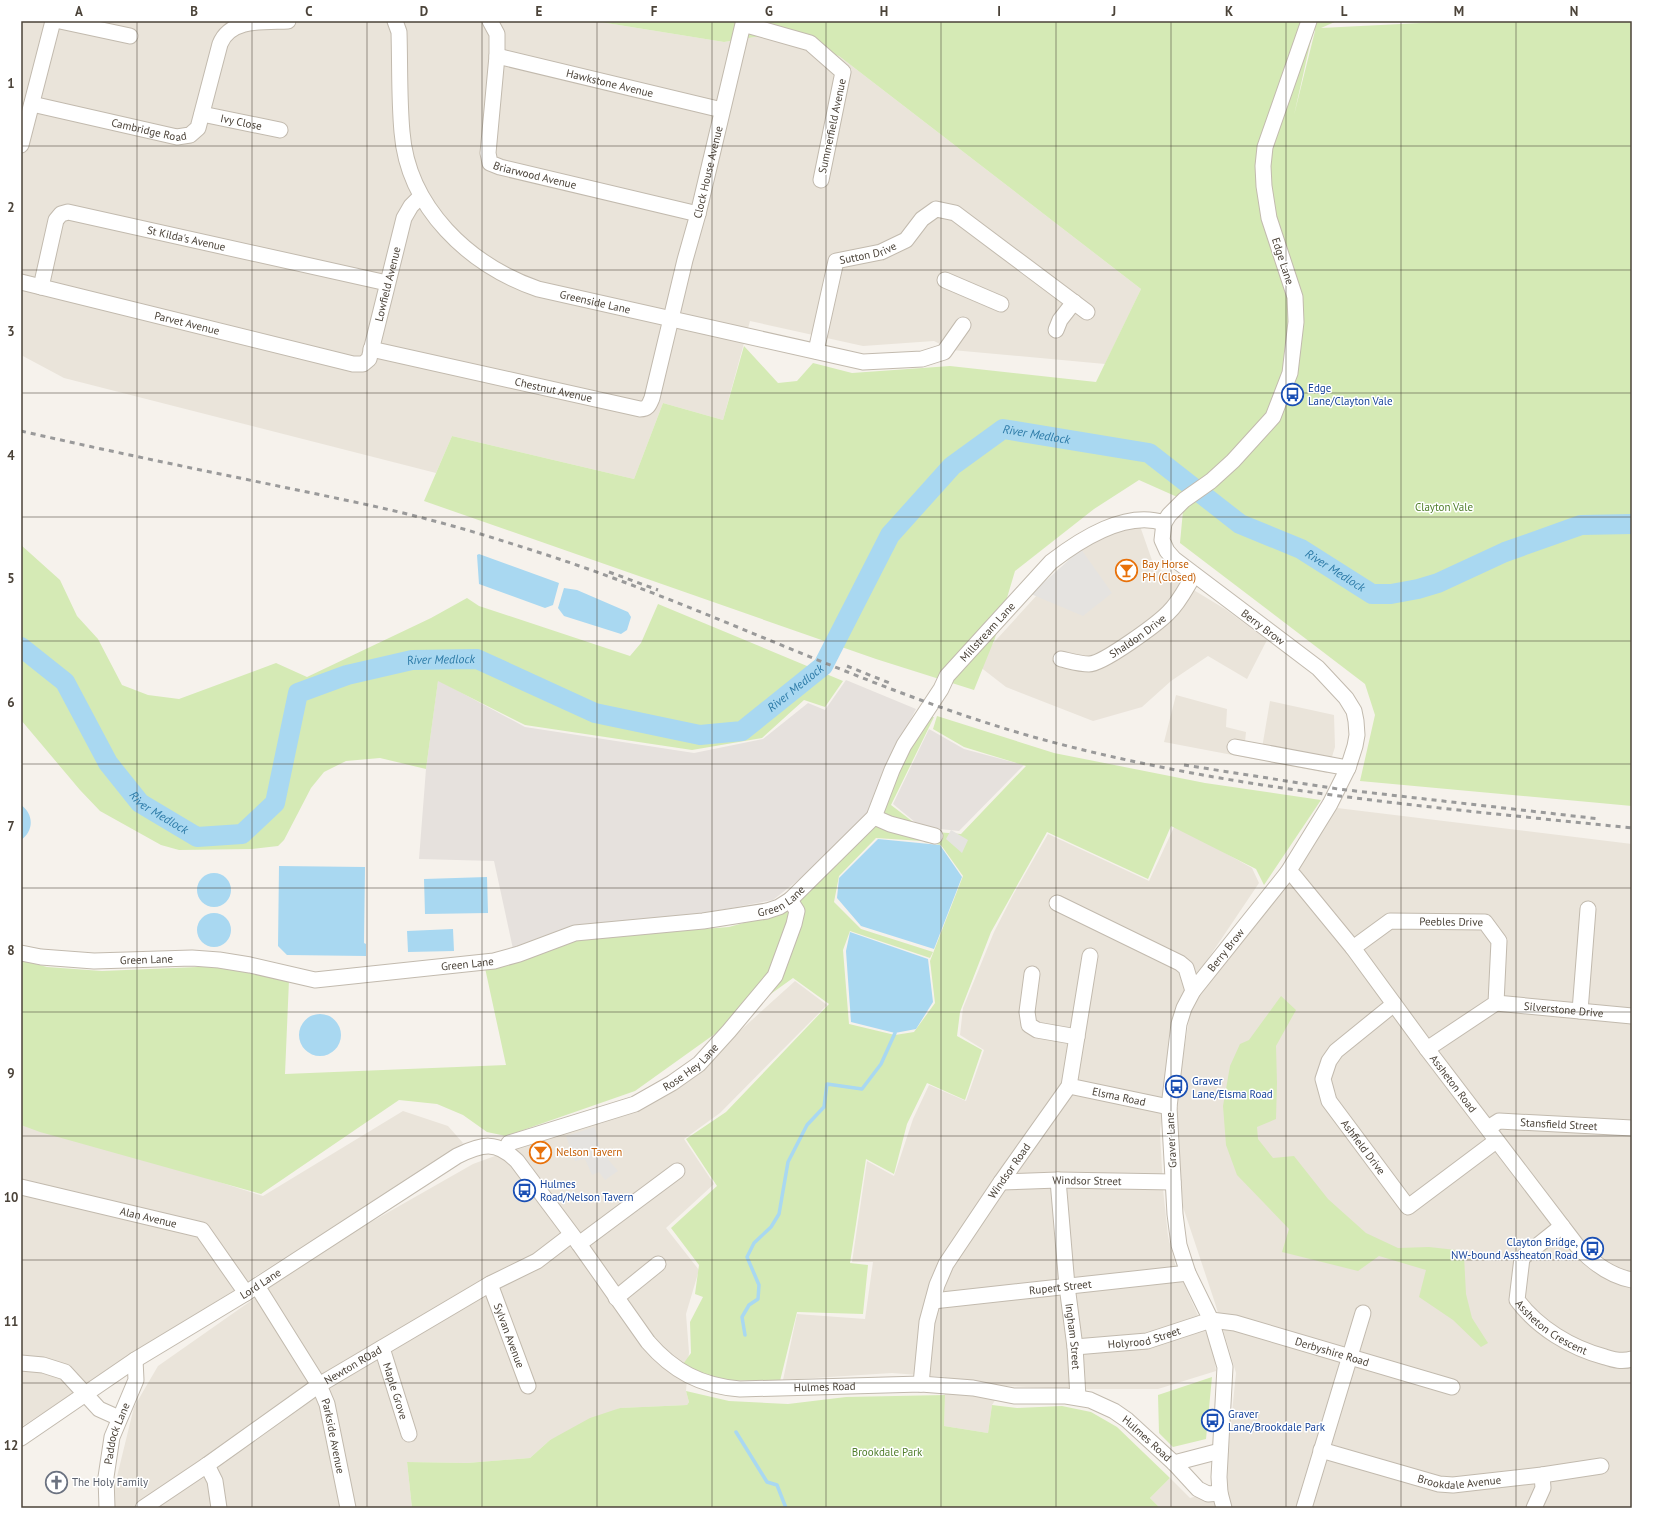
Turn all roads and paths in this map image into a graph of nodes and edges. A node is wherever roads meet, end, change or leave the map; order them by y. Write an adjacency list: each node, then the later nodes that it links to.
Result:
1 (53, 21): 10 (street)
2 (60, 21): 8 (street)
3 (288, 21): 12 (street, Cambridge Road)
4 (395, 21): 16 (street, Greenside Lane)
5 (490, 21): 9 (street, Briarwood Avenue)
6 (1309, 21): 31 (street, Edge Lane)
7 (743, 24): 11 (street, Clock House Avenue); 15 (street, Summerfield Avenue)
8 (130, 36)
9 (497, 56): 11 (street, Hawkstone Avenue); 17 (street, Briarwood Avenue)
10 (32, 104): 12 (street, Cambridge Road); 14 (street)
11 (722, 110): 17 (street, Clock House Avenue)
12 (202, 114): 13 (street, Ivy Close)
13 (280, 130)
14 (21, 145)
15 (821, 180)
16 (420, 196): 20 (street, Lowfield Avenue); 25 (street, Greenside Lane)
17 (698, 214): 25 (street, Clock House Avenue)
18 (945, 280): 23 (street)
19 (21, 282): 21 (street, Parvet Avenue)
20 (387, 283): 21 (street, St Kilda's Avenue); 28 (street, Lowfield Avenue)
21 (41, 287): 30 (street, Parvet Avenue)
22 (1074, 302): 24 (street, Sutton Drive); 27 (street); 29 (street, Sutton Drive)
23 (1001, 304)
24 (1087, 312)
25 (672, 320): 28 (street, Chestnut Avenue); 29 (street, Greenside Lane)
26 (963, 325): 29 (street, Greenside Lane)
27 (1056, 330)
28 (371, 349): 30 (street, Lowfield Avenue)
29 (816, 351)
30 (353, 364)
31 (1164, 523): 32 (street, Berry Brow); 36 (street, Millstream Lane)
32 (1194, 575): 33 (street, Shaldon Drive); 35 (street, Berry Brow)
33 (1062, 659)
34 (1236, 747): 35 (street)
35 (1348, 768): 38 (street, Berry Brow)
36 (874, 817): 37 (street); 39 (street, Green Lane)
37 (935, 836)
38 (1288, 872): 42 (street, Assheton Road); 46 (street, Berry Brow)
39 (790, 900): 43 (street, Green Lane); 58 (street, Rose Hey Lane)
40 (1057, 904): 46 (street)
41 (1588, 909): 49 (street)
42 (1353, 948): 47 (street, Peebles Drive); 48 (street, Assheton Road)
43 (21, 953)
44 (1090, 956): 51 (street, Windsor Road)
45 (1032, 974): 51 (street)
46 (1193, 991): 54 (street, Graver Lane)
47 (1496, 1003): 49 (street, Silverstone Drive); 52 (street)
48 (1394, 1004): 52 (street, Assheton Road); 57 (street, Ashfield Drive)
49 (1580, 1011): 50 (street, Silverstone Drive)
50 (1632, 1016)
51 (1077, 1037): 53 (street, Windsor Road)
52 (1427, 1049): 55 (street, Assheton Road)
53 (1069, 1086): 54 (street, Elsma Road); 61 (street, Windsor Road)
54 (1169, 1107): 62 (street, Graver Lane)
55 (1488, 1128): 56 (street, Stansfield Street); 57 (street, Assheton Road)
56 (1632, 1128)
57 (1496, 1141): 64 (street, Assheton Road)
58 (504, 1150): 65 (street, Hulmes Road); 71 (street, Lord Lane)
59 (676, 1171): 65 (street, Newton ROad)
60 (1058, 1180): 61 (street, Windsor Street); 62 (street, Windsor Street); 70 (street, Ingham Street)
61 (1001, 1182): 73 (street, Windsor Road)
62 (1173, 1182): 67 (street, Graver Lane)
63 (21, 1186): 71 (street, Alan Avenue)
64 (1562, 1226): 68 (street, Assheton Road); 79 (street, Assheton Crescent)
65 (575, 1239): 69 (street, Newton ROad); 72 (street, Hulmes Road)
66 (658, 1264): 72 (street)
67 (1188, 1273): 70 (street, Rupert Street); 75 (street, Graver Lane)
68 (1632, 1280)
69 (490, 1284): 77 (street, Newton ROad); 84 (street, Sylvan Avenue)
70 (1067, 1286): 73 (street, Rupert Street); 76 (street, Ingham Street)
71 (252, 1289): 80 (street, Lord Lane); 83 (street, Parkside Avenue)
72 (616, 1298): 82 (street, Hulmes Road)
73 (933, 1301): 82 (street, Windsor Road)
74 (1363, 1313): 78 (street)
75 (1212, 1320): 76 (street, Holyrood Street); 78 (street, Derbyshire Road); 92 (street, Graver Lane)
76 (1075, 1347): 87 (street, Ingham Street)
77 (382, 1348): 83 (street, Newton ROad); 89 (street, Maple Grove)
78 (1349, 1356): 85 (street, Derbyshire Road); 91 (street)
79 (1632, 1359)
80 (136, 1360): 86 (street, Lord Lane); 88 (street, Paddock Lane)
81 (21, 1363): 86 (street)
82 (921, 1384): 87 (street, Hulmes Road)
83 (319, 1385): 94 (street, Newton ROad); 101 (street, Parkside Avenue)
84 (528, 1386)
85 (1452, 1387)
86 (86, 1393): 88 (street); 90 (street, Lord Lane)
87 (1078, 1397): 93 (street, Hulmes Road)
88 (119, 1418): 98 (street, Paddock Lane)
89 (410, 1434)
90 (21, 1438)
91 (1321, 1450): 96 (street, Brookdale Avenue); 103 (street)
92 (1220, 1451): 93 (street); 97 (street, Graver Lane)
93 (1174, 1463): 97 (street, Hulmes Road)
94 (207, 1464): 99 (street, Newton ROad); 100 (street)
95 (1601, 1466): 96 (street, Brookdale Avenue)
96 (1542, 1475): 104 (street)
97 (1220, 1493): 102 (street, Graver Lane)
98 (107, 1508)
99 (142, 1508)
100 (219, 1508)
101 (348, 1508)
102 (1224, 1508)
103 (1304, 1508)
104 (1534, 1508)

